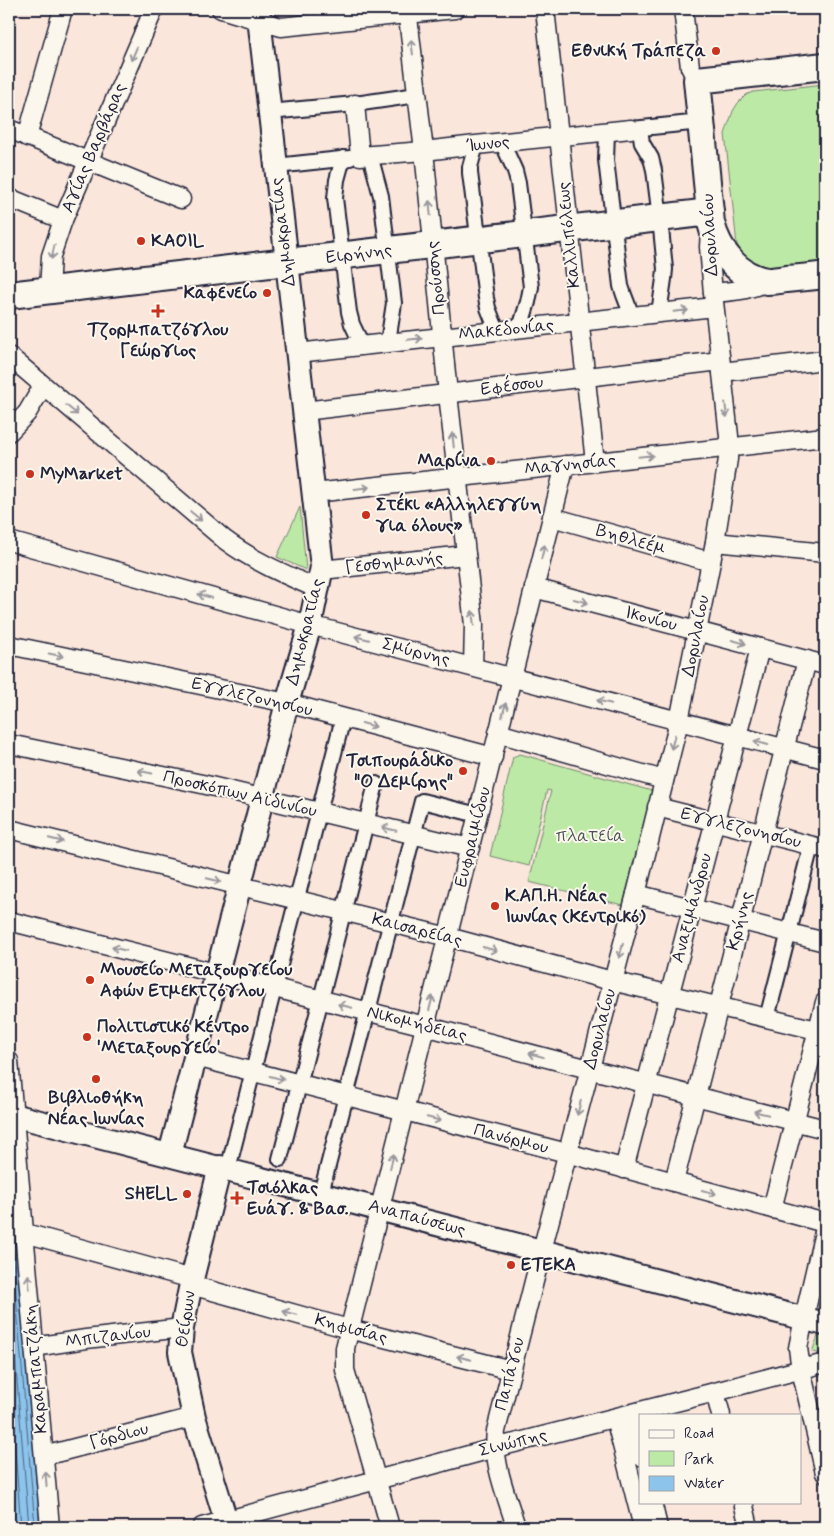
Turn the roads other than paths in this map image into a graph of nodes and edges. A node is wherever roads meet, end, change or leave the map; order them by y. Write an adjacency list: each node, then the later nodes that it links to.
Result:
1 (63, 9): 19 (street)
2 (154, 9): 24 (street, Αγίας Βαρβάρας, one-way to 24)
3 (220, 9): 8 (street)
4 (455, 9): 7 (street)
5 (544, 9): 18 (street, Καλλιπόλεως)
6 (682, 9): 10 (street, Δορυλαίου)
7 (407, 12): 8 (street); 11 (street, Προύσσης, one-way to 7)
8 (258, 15): 13 (street, Δημοκρατίας)
9 (825, 66): 10 (main road)
10 (697, 80): 14 (main road, Δορυλαίου)
11 (417, 96): 12 (street); 22 (street, Προύσσης)
12 (354, 104): 13 (street); 23 (street)
13 (269, 112): 25 (street, Δημοκρατίας)
14 (701, 122): 16 (street, Ίωνος); 29 (main road, Δορυλαίου)
15 (9, 129): 19 (street)
16 (635, 129): 17 (street, Ίωνος); 28 (street)
17 (607, 132): 18 (street, Ίωνος); 31 (street)
18 (558, 136): 20 (street, Ίωνος); 32 (street, Καλλιπόλεως)
19 (27, 137): 24 (street)
20 (502, 142): 21 (street, Ίωνος); 33 (street)
21 (476, 145): 22 (street, Ίωνος); 34 (street)
22 (424, 151): 23 (street, Ίωνος); 35 (street, Προύσσης, one-way to 22)
23 (358, 157): 25 (street, Ίωνος); 36 (street); 37 (street)
24 (88, 162): 27 (street); 30 (street, Αγίας Βαρβάρας)
25 (276, 166): 38 (street, Δημοκρατίας)
26 (9, 198): 30 (street)
27 (181, 199)
28 (660, 218): 29 (main road, Ειρήνης); 31 (main road, Ειρήνης); 44 (street)
29 (711, 218): 40 (main road); 43 (street, Δορυλαίου)
30 (63, 220): 41 (street, Αγίας Βαρβάρας, one-way to 41)
31 (614, 224): 32 (main road, Ειρήνης); 45 (street)
32 (569, 229): 33 (main road, Ειρήνης); 46 (street, Καλλιπόλεως)
33 (524, 234): 34 (main road, Ειρήνης); 47 (street)
34 (480, 240): 35 (main road, Ειρήνης); 48 (street)
35 (433, 245): 36 (main road, Ειρήνης); 49 (street, Προύσσης)
36 (388, 250): 37 (main road, Ειρήνης); 50 (street)
37 (342, 256): 38 (main road, Ειρήνης); 51 (street)
38 (287, 262): 41 (main road, Ειρήνης); 52 (street, Δημοκρατίας)
39 (825, 275): 40 (main road, Μακεδονίας)
40 (768, 281): 43 (street, Μακεδονίας)
41 (49, 290): 42 (main road, Ειρήνης)
42 (9, 295)
43 (714, 300): 44 (street, Μακεδονίας, one-way to 43); 55 (street, Δορυλαίου)
44 (658, 313): 45 (street, Μακεδονίας)
45 (632, 316): 46 (street, Μακεδονίας)
46 (579, 322): 47 (street, Μακεδονίας); 56 (street, Καλλιπόλεως)
47 (520, 328): 48 (street, Μακεδονίας)
48 (497, 331): 49 (street, Μακεδονίας)
49 (442, 336): 50 (street, Μακεδονίας, one-way to 49); 58 (street, Προύσσης)
50 (388, 342): 51 (street, Μακεδονίας)
51 (362, 345): 52 (street, Μακεδονίας)
52 (298, 353): 59 (street, Δημοκρατίας)
53 (9, 356): 57 (street)
54 (825, 360): 55 (street, Εφέσσου)
55 (721, 366): 56 (street, Εφέσσου); 62 (street, Δορυλαίου, one-way to 62)
56 (585, 378): 58 (street, Εφέσσου); 63 (street, Καλλιπόλεως)
57 (44, 386): 60 (street); 73 (street, one-way to 73)
58 (448, 394): 59 (street, Εφέσσου); 65 (street, Προύσσης, one-way to 58)
59 (304, 411): 66 (street, Δημοκρατίας)
60 (9, 432)
61 (825, 437): 62 (street, Μαγνησίας)
62 (729, 447): 63 (street, Μαγνησίας, one-way to 62); 69 (street, Δορυλαίου)
63 (594, 462): 64 (street, Μαγνησίας)
64 (565, 465): 65 (street, Μαγνησίας); 67 (street, Ευφραιμίδου)
65 (457, 477): 66 (street, Μαγνησίας, one-way to 65); 71 (street, Προύσσης)
66 (314, 493): 73 (street, Δημοκρατίας)
67 (552, 517): 72 (street, Βηθλεέμ); 74 (street, Ευφραιμίδου, one-way to 67)
68 (9, 541): 75 (street, Σμύρνης, one-way to 68)
69 (714, 542): 70 (street); 72 (street, Δορυλαίου)
70 (825, 553)
71 (466, 555): 73 (street, Γεσθημανής); 81 (street, Προύσσης, one-way to 71)
72 (711, 562): 76 (street, Δορυλαίου)
73 (320, 580): 75 (street, Δημοκρατίας)
74 (534, 588): 76 (street, Ικονίου, one-way to 76); 82 (street, Ευφραιμίδου)
75 (310, 625): 81 (street, Σμύρνης, one-way to 75); 83 (street, Δημοκρατίας)
76 (697, 631): 78 (street, Ικονίου, one-way to 78); 85 (street, Δορυλαίου)
77 (9, 645): 83 (street, Εγγλεζονησίου, one-way to 83)
78 (760, 648): 79 (street, Ικονίου); 87 (street, Αναξιμάνδρου)
79 (807, 660): 80 (street, Ικονίου); 89 (street, Κρήνης)
80 (825, 664)
81 (473, 667): 82 (street, Σμύρνης)
82 (512, 678): 85 (street, Σμύρνης, one-way to 82); 86 (street, Ευφραιμίδου, one-way to 82)
83 (287, 703): 84 (street, Εγγλεζονησίου); 94 (street, Δημοκρατίας)
84 (343, 718): 90 (street, Εγγλεζονησίου, one-way to 90); 96 (street)
85 (679, 721): 87 (street, Σμύρνης); 92 (street, Δορυλαίου, one-way to 92)
86 (498, 733): 90 (street, Ευφραιμίδου); 92 (street)
87 (737, 736): 89 (street, Σμύρνης, one-way to 87); 98 (street, Αναξιμάνδρου)
88 (9, 744): 94 (street, Προσκόπων Αϊδινίου, one-way to 88)
89 (784, 749): 91 (street, Σμύρνης); 102 (street, Κρήνης)
90 (493, 758): 97 (street, Ευφραιμίδου)
91 (825, 759)
92 (664, 780): 95 (street, Δορυλαίου)
93 (376, 784): 99 (street)
94 (263, 798): 96 (street, Προσκόπων Αϊδινίου); 105 (street, Δημοκρατίας)
95 (657, 808): 98 (street, Εγγλεζονησίου); 106 (street, Δορυλαίου)
96 (319, 812): 99 (street, Προσκόπων Αϊδινίου); 107 (street)
97 (478, 815): 101 (street); 104 (street, Ευφραιμίδου)
98 (715, 822): 102 (street, Εγγλεζονησίου); 108 (street, Αναξιμάνδρου)
99 (366, 823): 101 (street, Προσκόπων Αϊδινίου, one-way to 99); 109 (street)
100 (9, 829): 105 (street, Καισαρείας, one-way to 105)
101 (413, 834): 104 (street, Προσκόπων Αϊδινίου); 112 (street)
102 (762, 834): 103 (street, Εγγλεζονησίου); 111 (street, Κρήνης)
103 (818, 847): 113 (street)
104 (470, 848): 114 (street, Ευφραιμίδου)
105 (240, 886): 107 (street, Καισαρείας); 116 (street, Δημοκρατίας)
106 (636, 894): 108 (street); 117 (street, Δορυλαίου, one-way to 117)
107 (297, 900): 109 (street, Καισαρείας); 118 (street)
108 (692, 909): 111 (street); 119 (street, Αναξιμάνδρου)
109 (343, 912): 112 (street, Καισαρείας); 120 (street)
110 (9, 921): 116 (street, Νικομήδειας, one-way to 110)
111 (740, 921): 113 (street); 122 (street, Κρήνης)
112 (390, 923): 114 (street, Καισαρείας); 123 (street)
113 (788, 933): 115 (street); 124 (street)
114 (448, 937): 117 (street, Καισαρείας, one-way to 117); 125 (street, Ευφραιμίδου, one-way to 114)
115 (825, 942)
116 (217, 974): 118 (street, Νικομήδειας); 127 (street, Δημοκρατίας)
117 (612, 981): 119 (street, Καισαρείας); 129 (street, Δορυλαίου)
118 (274, 988): 120 (street, Νικομήδειας); 130 (street)
119 (669, 995): 122 (street, Καισαρείας); 132 (street, Αναξιμάνδρου)
120 (321, 1000): 123 (street, Νικομήδειας, one-way to 120); 131 (street)
121 (825, 1002): 126 (street)
122 (718, 1007): 124 (street, Καισαρείας); 134 (street, Κρήνης)
123 (368, 1011): 125 (street, Νικομήδειας); 133 (street)
124 (767, 1018): 126 (street, Καισαρείας)
125 (425, 1026): 129 (street, Νικομήδειας, one-way to 125); 135 (street, Ευφραιμίδου)
126 (822, 1031): 137 (street)
127 (196, 1057): 130 (street, Πανόρμου); 140 (street, Δημοκρατίας)
128 (9, 1061): 136 (street, Καραμπατζάκη)
129 (589, 1069): 132 (street, Νικομήδειας); 139 (street, Δορυλαίου, one-way to 139)
130 (253, 1072): 131 (street, Πανόρμου, one-way to 131); 142 (street)
131 (299, 1084): 133 (street, Πανόρμου); 141 (street)
132 (646, 1084): 134 (street, Νικομήδειας); 143 (street, Αναξιμάνδρου)
133 (346, 1096): 135 (street, Πανόρμου); 145 (street)
134 (696, 1096): 137 (street, Νικομήδειας, one-way to 134); 144 (street, Κρήνης)
135 (404, 1111): 139 (street, Πανόρμου, one-way to 139); 146 (street, Ευφραιμίδου, one-way to 135)
136 (12, 1114): 140 (street, Αναπαύσεως); 150 (street, Καραμπατζάκη)
137 (794, 1121): 138 (street, Νικομήδειας); 147 (street)
138 (825, 1129)
139 (567, 1153): 143 (street, Πανόρμου); 151 (street, Δορυλαίου)
140 (170, 1154): 142 (street, Αναπαύσεως)
141 (280, 1159)
142 (224, 1168): 145 (street, Αναπαύσεως); 152 (street, Θείρων)
143 (624, 1169): 144 (street, Πανόρμου)
144 (674, 1182): 147 (street, Πανόρμου, one-way to 147)
145 (321, 1193): 146 (street, Αναπαύσεως)
146 (380, 1208): 151 (street, Αναπαύσεως); 156 (street, Ευφραιμίδου)
147 (772, 1209): 148 (street, Πανόρμου)
148 (825, 1223)
149 (825, 1228): 153 (street)
150 (25, 1233): 152 (street, Κηφισίας); 157 (street, Καραμπατζάκη, one-way to 150)
151 (542, 1250): 153 (street, Αναπαύσεως); 159 (street, Παπάγου)
152 (191, 1282): 155 (street, Θείρων); 156 (street, Κηφισίας, one-way to 152)
153 (804, 1318): 154 (street, Αναπαύσεως); 160 (street)
154 (825, 1324)
155 (182, 1328): 157 (street, Μπιζανίου); 163 (street, Θείρων)
156 (349, 1329): 159 (street, Κηφισίας, one-way to 156); 169 (street, Ευφραιμίδου)
157 (34, 1347): 167 (street, Καραμπατζάκη)
158 (825, 1363): 160 (street, Σινώπης)
159 (511, 1370): 165 (street, Παπάγου)
160 (801, 1370): 161 (street, Σινώπης); 168 (street)
161 (715, 1392): 162 (street); 164 (street, Σινώπης)
162 (721, 1414)
163 (194, 1416): 167 (street, Γόρδιου); 172 (street, Θείρων)
164 (622, 1416): 165 (street, Σινώπης); 166 (street); 177 (street)
165 (495, 1448): 169 (street, Σινώπης); 176 (street, Παπάγου)
166 (639, 1454)
167 (44, 1456): 173 (street, Καραμπατζάκη, one-way to 167)
168 (825, 1473)
169 (377, 1480): 172 (street, Σινώπης); 175 (street, Ευφραιμίδου)
170 (652, 1504): 178 (street)
171 (744, 1504): 179 (street)
172 (227, 1524): 174 (street, Σινώπης)
173 (50, 1527)
174 (202, 1527)
175 (390, 1527)
176 (516, 1527)
177 (643, 1527)
178 (658, 1527)
179 (750, 1527)

